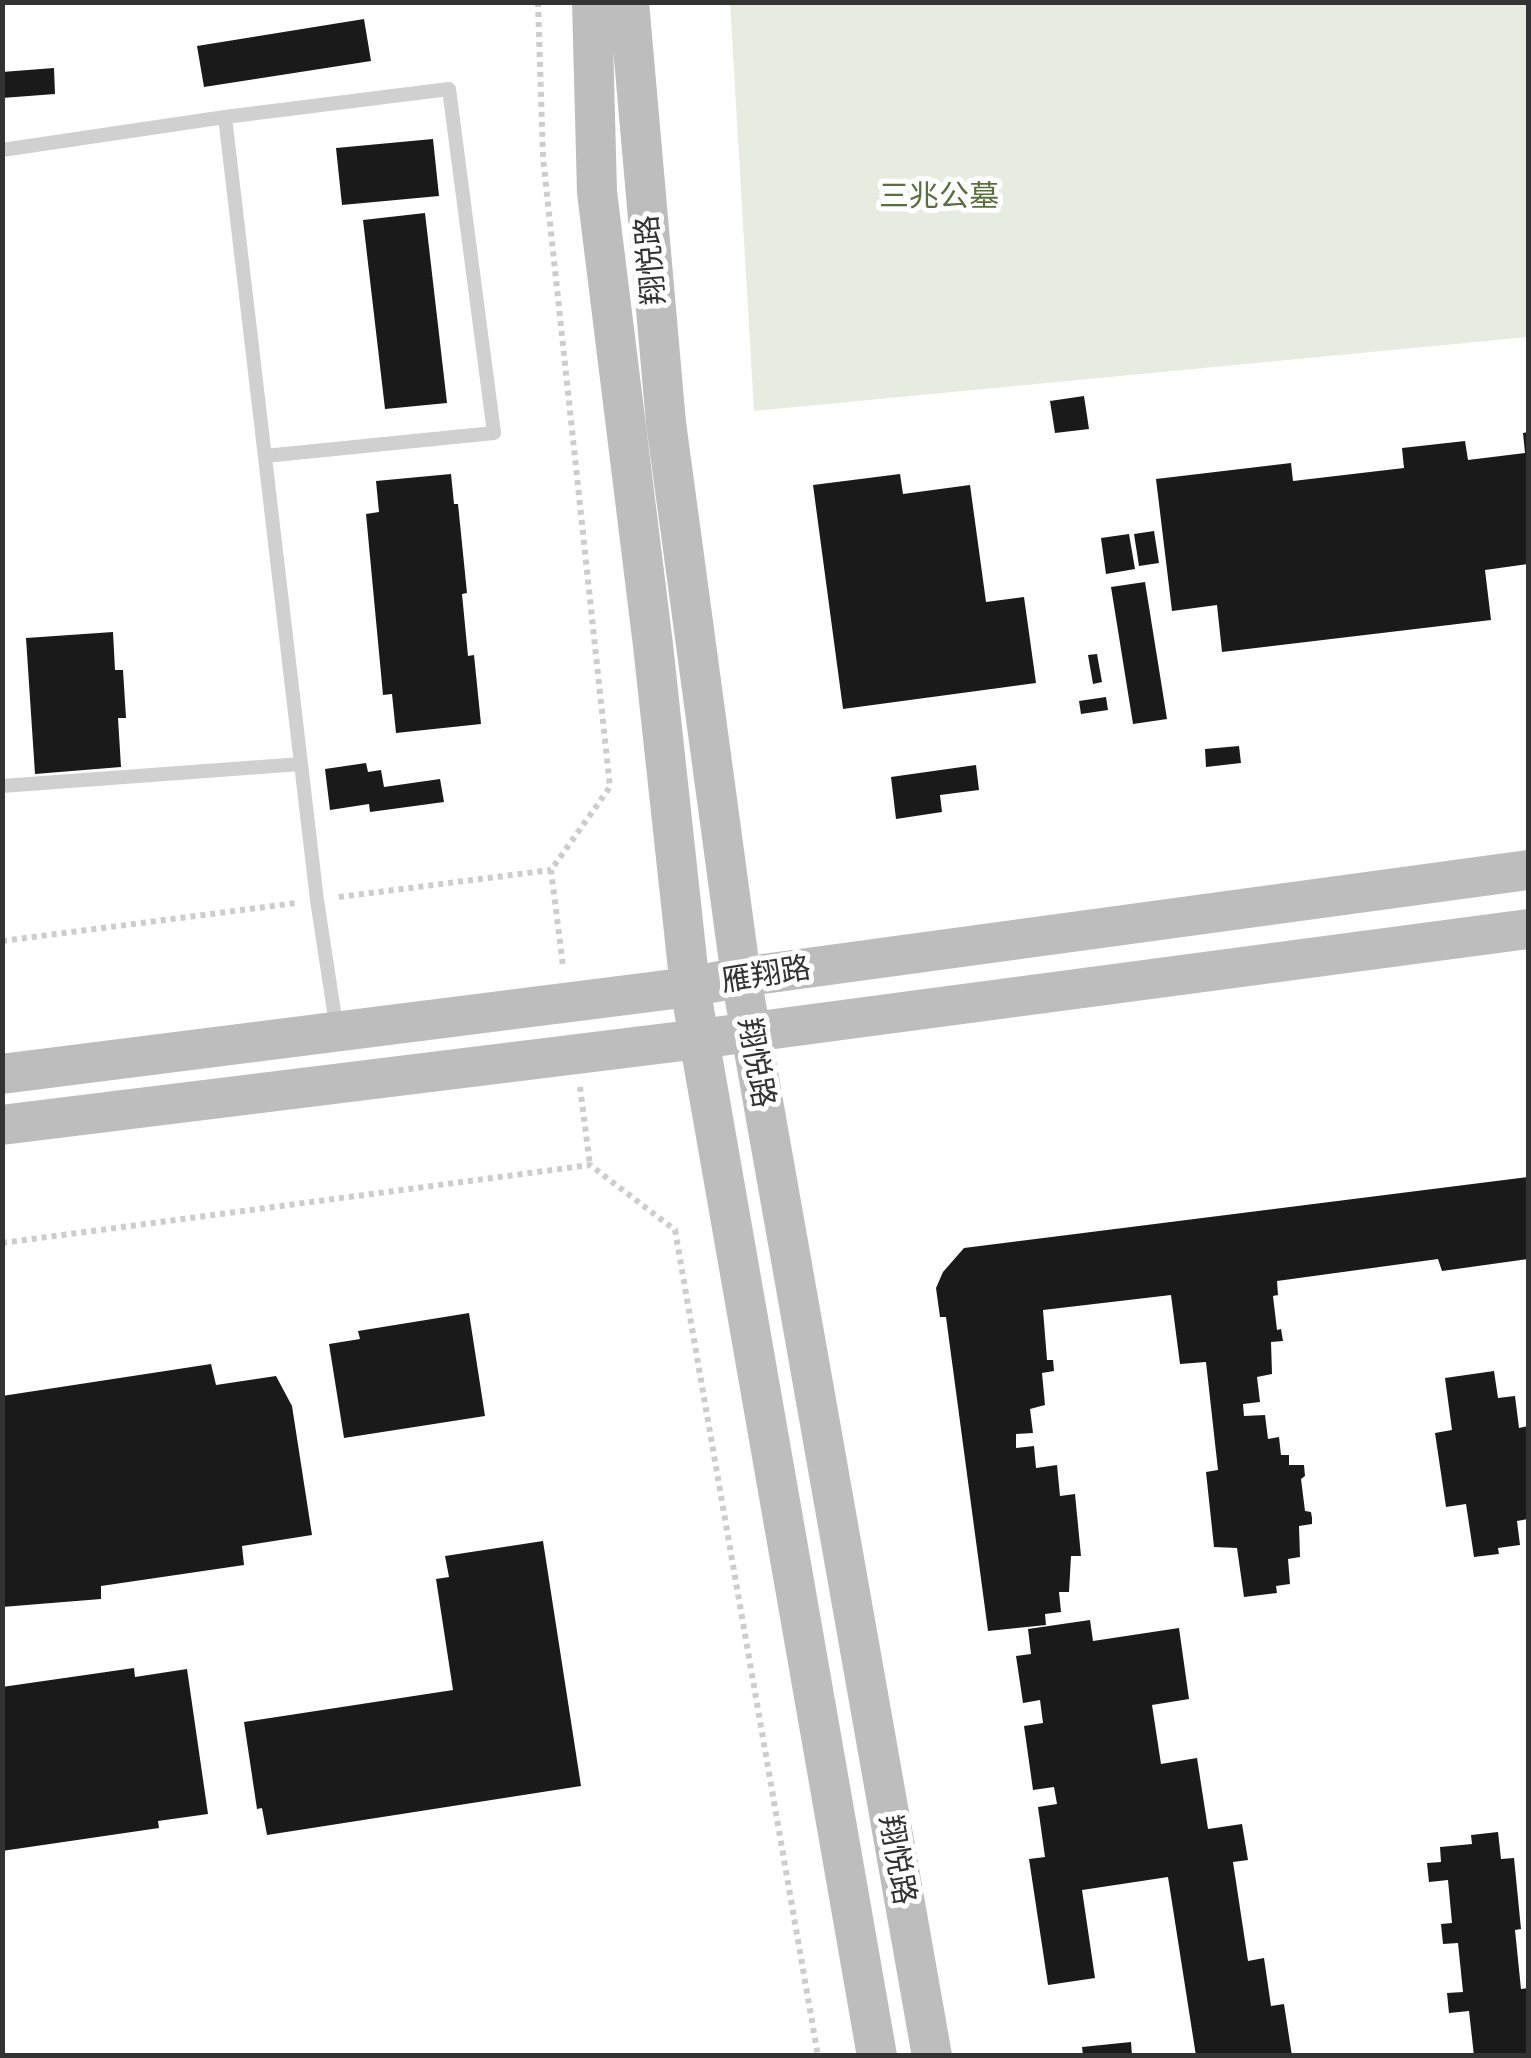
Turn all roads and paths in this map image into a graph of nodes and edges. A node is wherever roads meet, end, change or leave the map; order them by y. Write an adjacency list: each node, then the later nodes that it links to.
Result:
1 (538, 2): 10 (path)
2 (592, 2): 14 (street, 翔悦路)
3 (630, 2): 13 (street, 翔悦路)
4 (224, 117): 5 (lane); 6 (lane); 6 (lane)
5 (2, 150)
6 (264, 456): 7 (lane)
7 (301, 764): 8 (lane); 10 (lane)
8 (2, 786)
9 (1528, 870): 13 (street, 雁翔路)
10 (317, 900): 12 (path); 16 (lane)
11 (1528, 929): 15 (street, 雁翔路)
12 (2, 941)
13 (741, 977): 14 (street, 雁翔路); 15 (street, 翔悦路)
14 (690, 987): 16 (street, 雁翔路); 17 (street, 翔悦路)
15 (750, 1030): 17 (street, 雁翔路); 23 (street, 翔悦路)
16 (338, 1031): 18 (street, 雁翔路)
17 (699, 1038): 19 (street, 雁翔路); 22 (street, 翔悦路)
18 (2, 1074)
19 (2, 1125)
20 (2, 1242): 21 (path)
21 (818, 2056)
22 (878, 2056)
23 (932, 2056)

